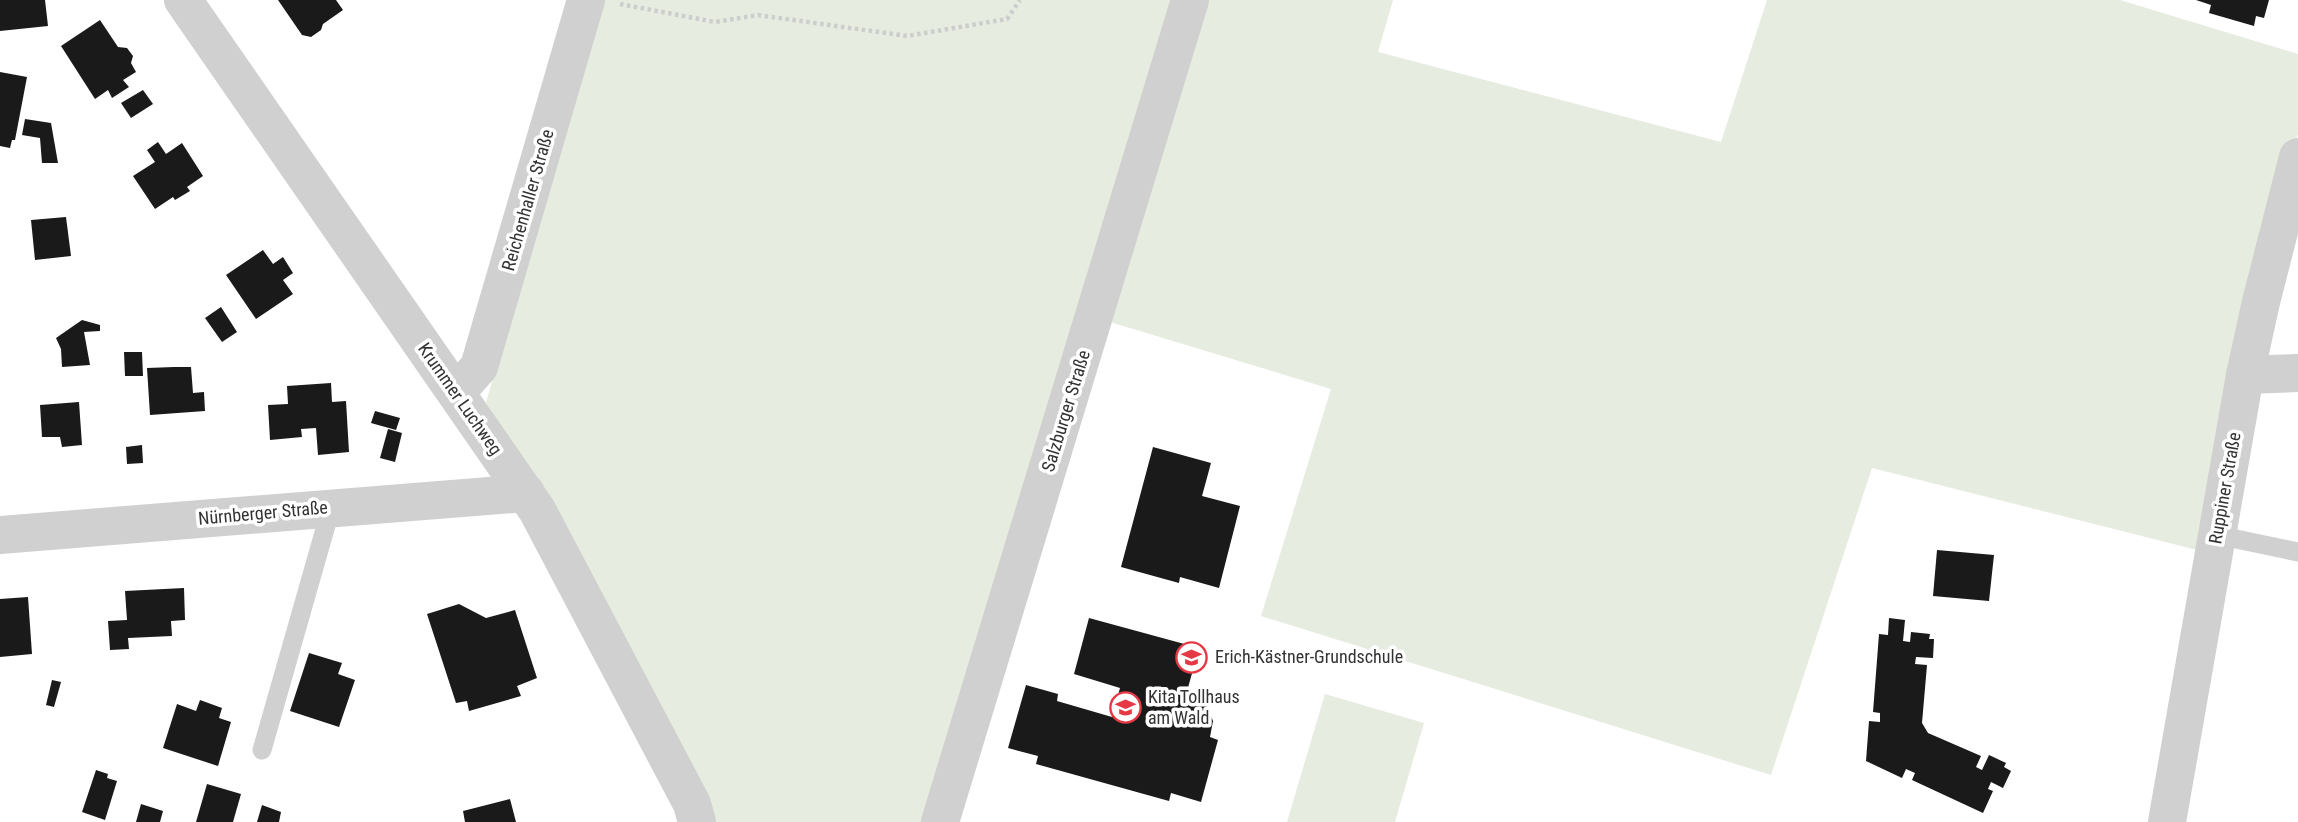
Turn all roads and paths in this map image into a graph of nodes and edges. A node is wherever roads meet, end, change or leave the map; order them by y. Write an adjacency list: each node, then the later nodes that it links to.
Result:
1 (183, 0): 8 (street, Krummer Luchweg)
2 (1020, 0): 4 (path)
3 (1190, 0): 16 (street, Salzburger Straße)
4 (600, 1): 8 (street, Reichenhaller Straße)
5 (2298, 157): 7 (street, Ruppiner Straße)
6 (2298, 373): 7 (street)
7 (2245, 375): 12 (street, Ruppiner Straße)
8 (456, 393): 9 (street, Krummer Luchweg)
9 (526, 493): 10 (street, Nürnberger Straße); 15 (street, Krummer Luchweg)
10 (331, 508): 11 (street, Nürnberger Straße); 14 (lane)
11 (0, 535)
12 (2217, 535): 13 (lane); 17 (street, Ruppiner Straße)
13 (2298, 552)
14 (262, 750)
15 (697, 822)
16 (940, 822)
17 (2167, 822)

